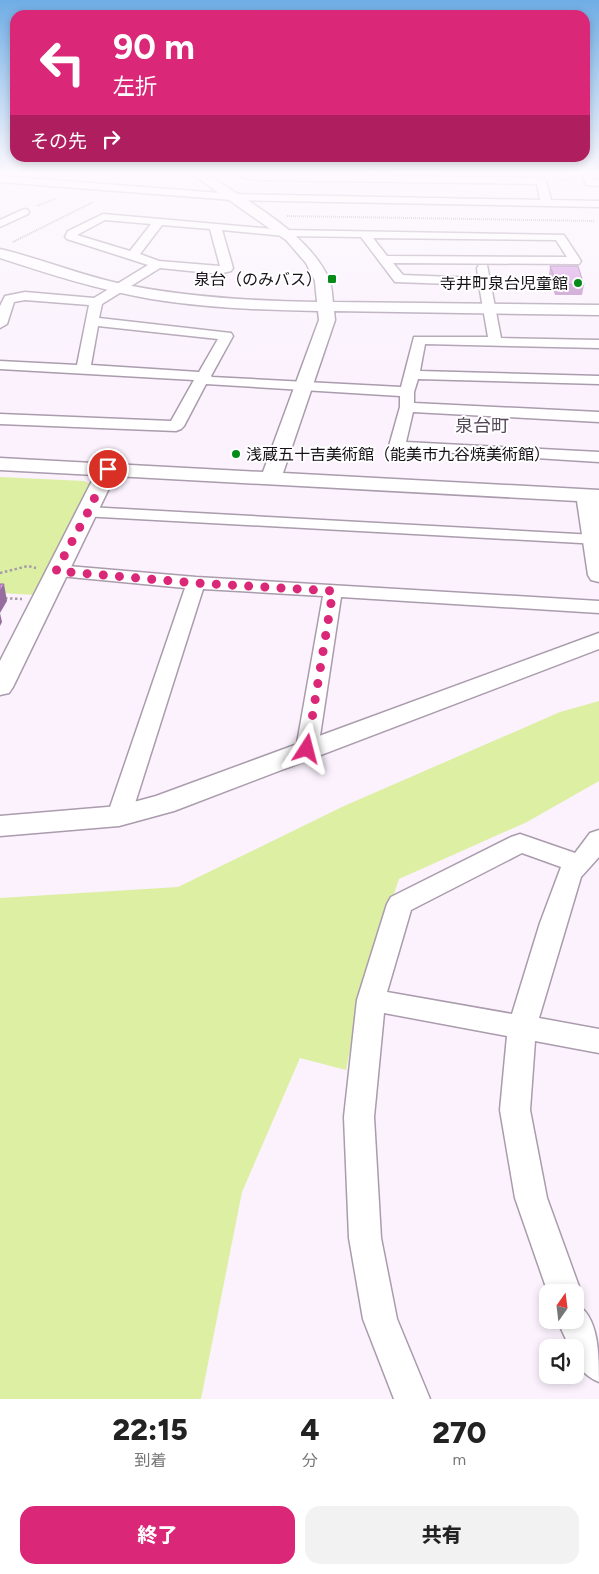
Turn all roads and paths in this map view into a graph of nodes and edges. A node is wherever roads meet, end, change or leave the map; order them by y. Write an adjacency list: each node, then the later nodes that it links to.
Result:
1 (27, 236): 8 (path)
2 (71, 236): 9 (street)
3 (148, 236): 9 (street)
4 (218, 236): 12 (street)
5 (288, 236): 16 (street)
6 (366, 236): 10 (street)
7 (513, 236): 11 (street)
8 (5, 248): 14 (street)
9 (133, 256): 12 (street)
10 (384, 259): 11 (street); 13 (street)
11 (482, 260): 13 (street)
12 (158, 264): 14 (street)
13 (485, 282): 17 (street)
14 (120, 288): 15 (street); 16 (street)
15 (96, 302): 19 (street); 20 (street)
16 (326, 306): 17 (street); 28 (street)
17 (488, 308): 18 (street); 21 (street)
18 (599, 310)
19 (93, 321): 24 (street); 26 (street)
20 (0, 324)
21 (495, 341): 22 (street); 25 (street)
22 (599, 344)
23 (0, 366): 24 (street)
24 (83, 369): 26 (street)
25 (412, 375): 27 (street); 29 (street)
26 (203, 378): 28 (street); 31 (street)
27 (599, 380)
28 (302, 387): 29 (street); 35 (street)
29 (407, 400): 30 (street); 32 (street)
30 (599, 417)
31 (0, 419)
32 (599, 457)
33 (0, 464): 34 (street)
34 (108, 469): 35 (street); 37 (street)
35 (271, 478): 36 (street)
36 (593, 496): 38 (street)
37 (88, 512): 38 (street); 39 (street)
38 (595, 540): 41 (street)
39 (56, 571): 40 (path); 42 (street); 46 (street)
40 (0, 573)
41 (599, 575)
42 (196, 583): 43 (street); 48 (street)
43 (333, 591): 44 (street); 47 (street)
44 (599, 607)
45 (599, 640): 47 (street)
46 (0, 687)
47 (307, 749): 48 (street)
48 (119, 816): 49 (street)
49 (0, 826)
50 (599, 839): 51 (street)
51 (580, 864): 52 (street); 53 (street)
52 (371, 1000): 53 (street); 58 (street)
53 (522, 1027): 54 (street); 55 (street)
54 (599, 1041)
55 (561, 1284)
56 (579, 1329): 57 (street)
57 (599, 1364)
58 (412, 1399)

